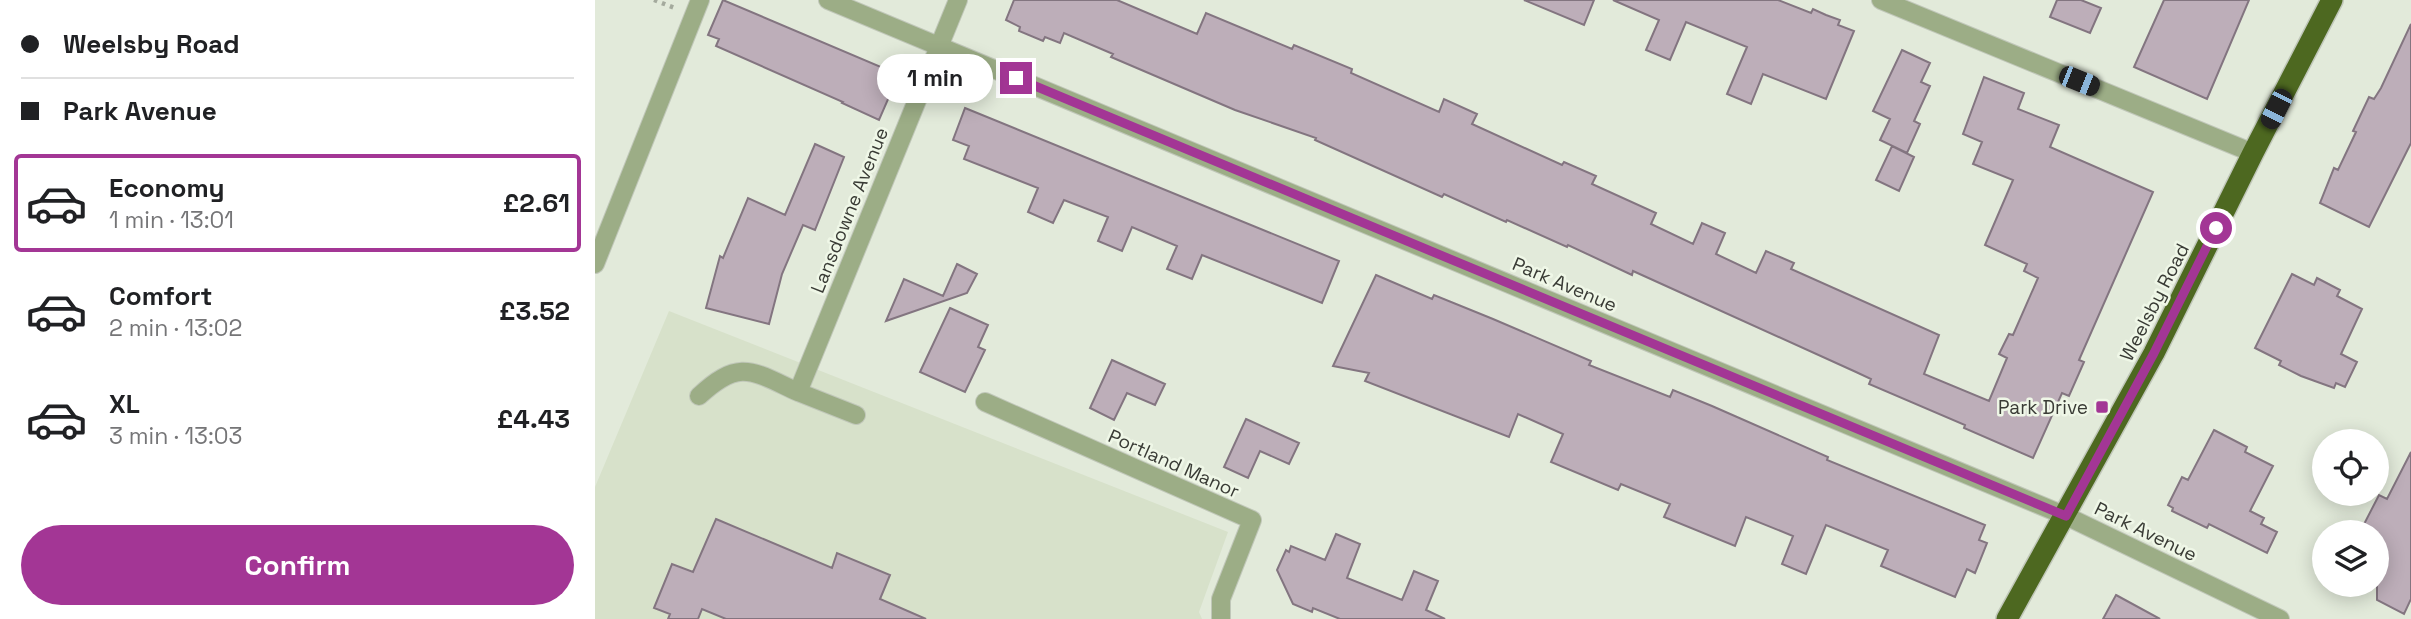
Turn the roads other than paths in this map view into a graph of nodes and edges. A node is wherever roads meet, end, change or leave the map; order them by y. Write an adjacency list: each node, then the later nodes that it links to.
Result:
1 (700, 0): 8 (street)
2 (828, 0): 6 (street, Park Avenue)
3 (958, 0): 6 (street, Lansdowne Avenue)
4 (1881, 0): 7 (street)
5 (2332, 0): 7 (highway, Weelsby Road)
6 (940, 46): 9 (street, Lansdowne Avenue); 13 (street, Park Avenue)
7 (2253, 153): 13 (highway, Weelsby Road)
8 (595, 264)
9 (798, 392): 10 (street); 12 (street)
10 (699, 396)
11 (985, 402): 14 (street, Portland Manor)
12 (856, 415)
13 (2066, 516): 15 (highway, Weelsby Road); 16 (street, Park Avenue)
14 (1221, 619)
15 (2007, 619)
16 (2280, 619)

